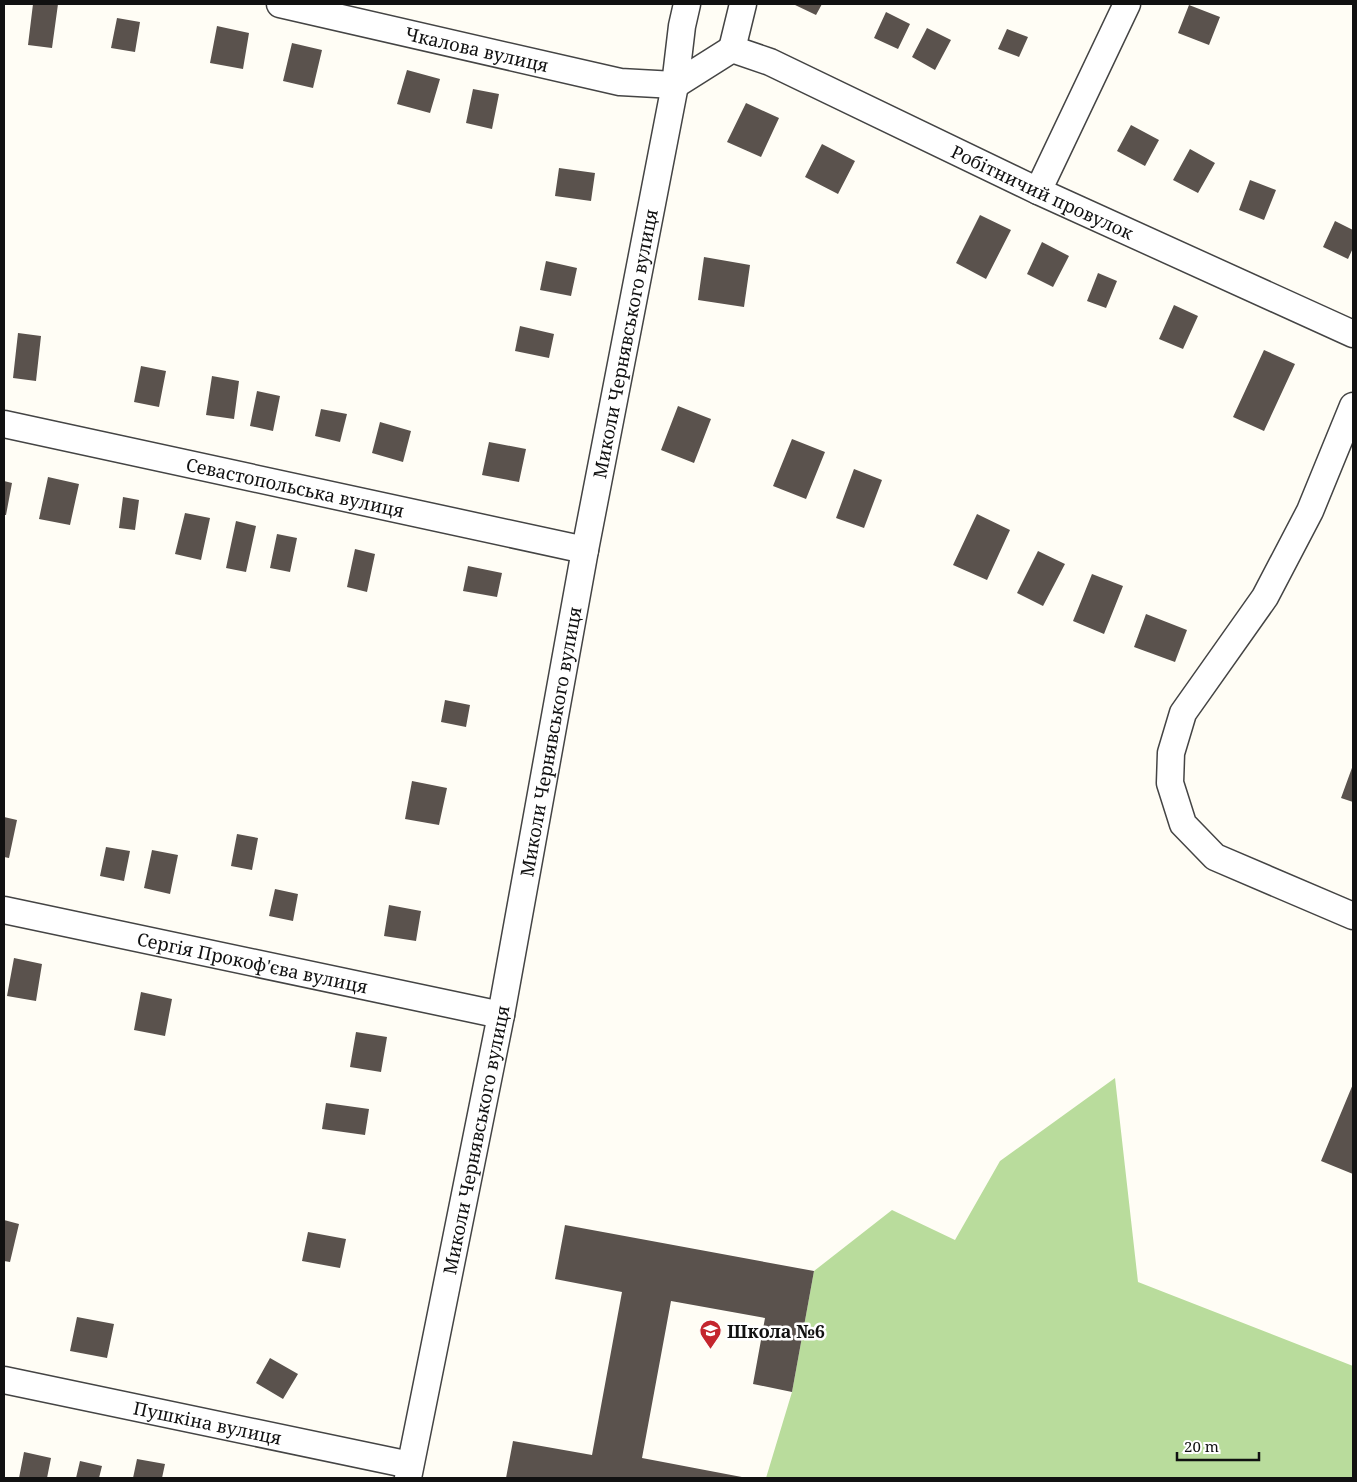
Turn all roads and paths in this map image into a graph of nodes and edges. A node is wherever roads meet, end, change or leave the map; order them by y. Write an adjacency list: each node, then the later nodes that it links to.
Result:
1 (280, 4): 6 (street, Чкалова вулиця)
2 (687, 4): 6 (street, Миколи Чернявського вулиця)
3 (743, 4): 5 (street)
4 (1127, 4): 7 (street)
5 (732, 49): 6 (street); 7 (street, Робітничий провулок)
6 (675, 85): 11 (street, Миколи Чернявського вулиця)
7 (1038, 191): 8 (street, Робітничий провулок)
8 (1353, 334)
9 (1353, 406): 13 (street)
10 (4, 424): 11 (street, Севастопольська вулиця)
11 (585, 550): 14 (street, Миколи Чернявського вулиця)
12 (4, 910): 14 (street, Сергія Прокоф'єва вулиця)
13 (1353, 916)
14 (501, 1015): 16 (street, Миколи Чернявського вулиця)
15 (4, 1380): 16 (street, Пушкіна вулиця)
16 (409, 1472)

